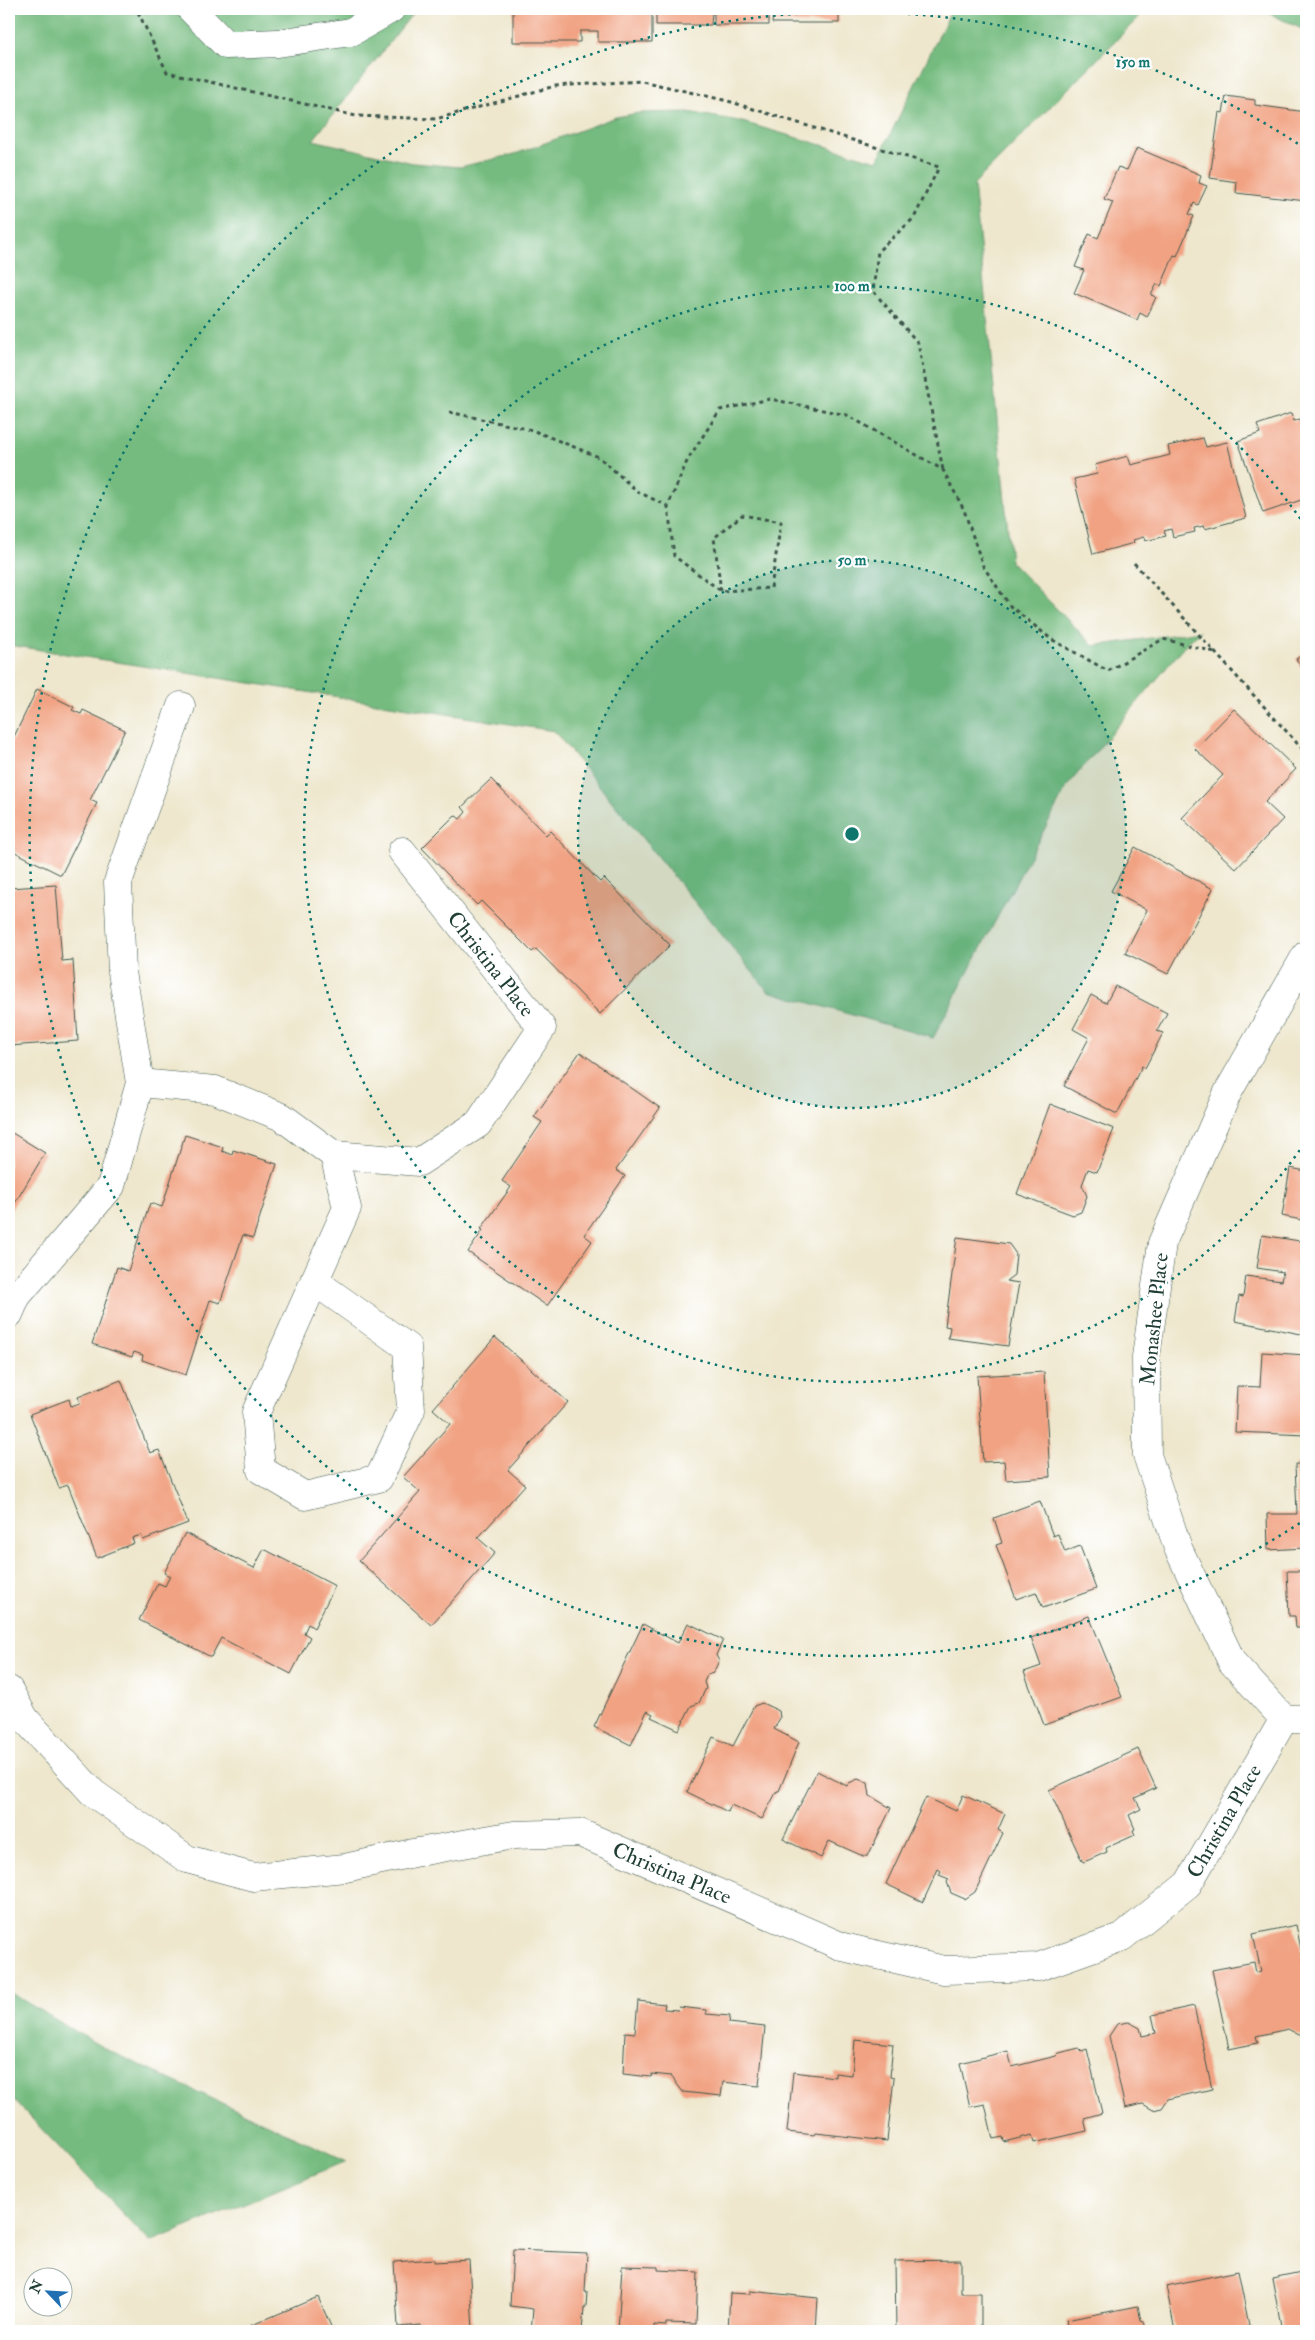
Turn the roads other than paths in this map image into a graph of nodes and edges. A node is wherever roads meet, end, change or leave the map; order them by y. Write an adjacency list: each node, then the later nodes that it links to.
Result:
1 (191, 9): 2 (street)
2 (391, 9)
3 (181, 706): 6 (street)
4 (402, 851): 7 (street, Christina Place)
5 (1306, 955): 11 (street, Monashee Place)
6 (140, 1083): 7 (street); 9 (street)
7 (334, 1155): 8 (street)
8 (314, 1281): 8 (street)
9 (9, 1314)
10 (9, 1690): 11 (street, Christina Place)
11 (1295, 1719)

